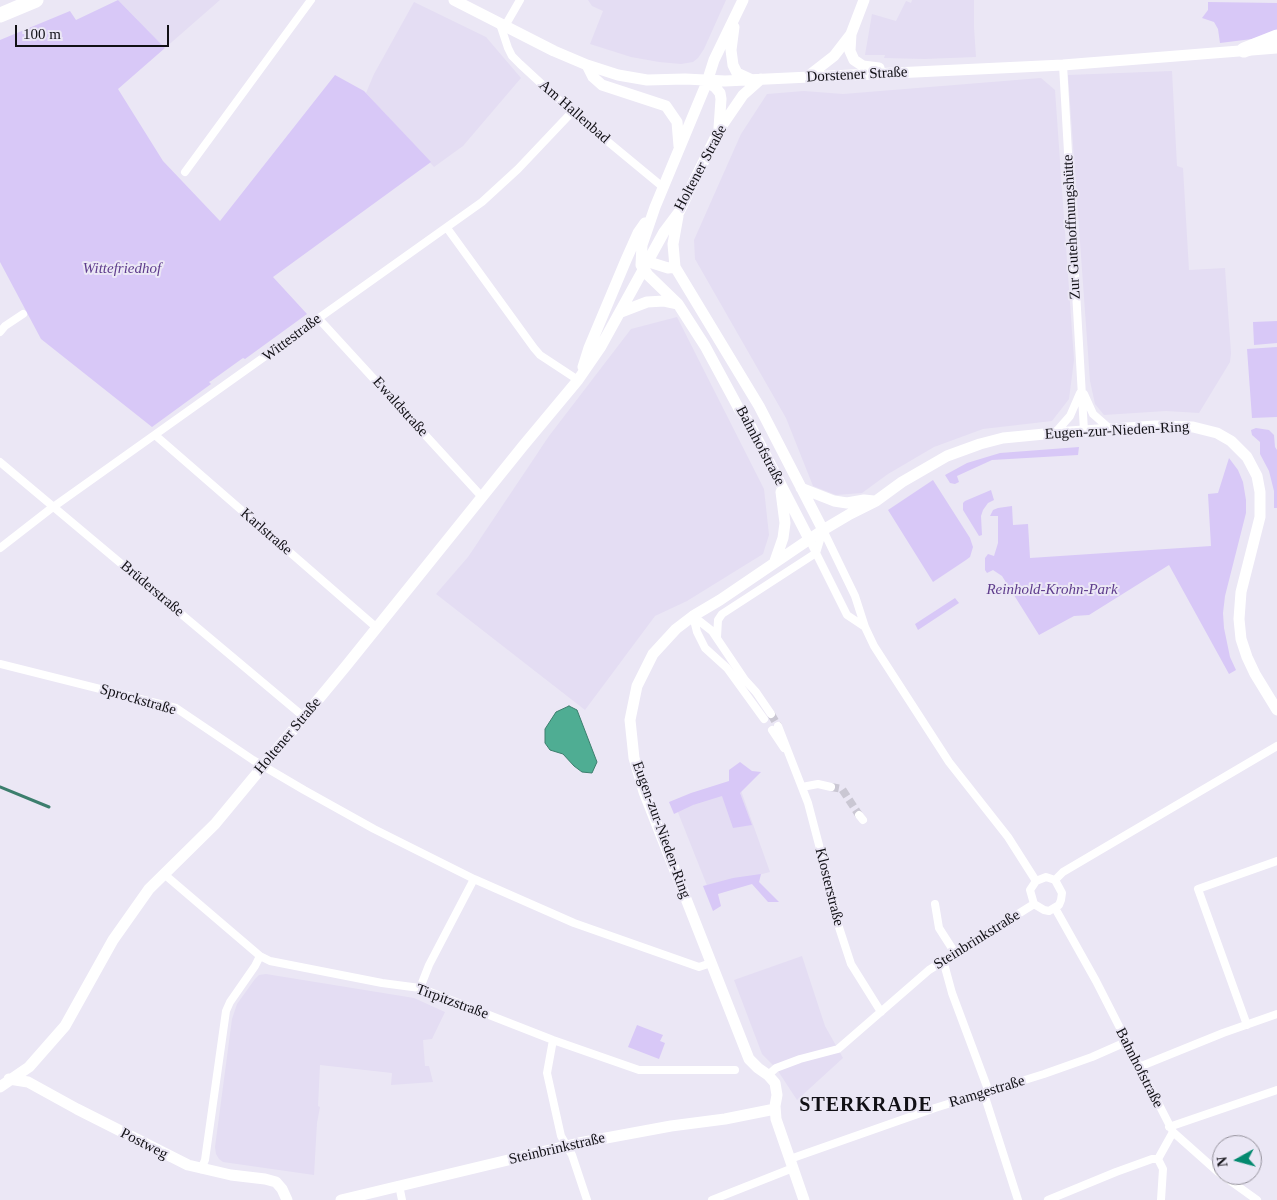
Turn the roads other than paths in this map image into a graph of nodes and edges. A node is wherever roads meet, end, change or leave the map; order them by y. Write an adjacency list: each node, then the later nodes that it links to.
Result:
1 (36, 0): 7 (highway)
2 (312, 0): 23 (street)
3 (454, 0): 9 (main road, Dorstener Straße)
4 (520, 0): 9 (street)
5 (743, 0): 8 (main road, Holtener Straße)
6 (864, 0): 10 (main road)
7 (0, 15)
8 (734, 20): 18 (main road); 19 (main road, Holtener Straße)
9 (502, 25): 15 (main road, Dorstener Straße); 20 (street, Am Hallenbad)
10 (851, 34): 16 (main road); 17 (main road)
11 (1277, 38): 13 (highway)
12 (1277, 48): 13 (main road, Dorstener Straße)
13 (1244, 50): 14 (main road, Dorstener Straße)
14 (1062, 65): 16 (main road, Dorstener Straße); 37 (street, Zur Gutehoffnungshütte)
15 (587, 66): 19 (main road, Dorstener Straße); 22 (main road)
16 (918, 72): 17 (main road, Dorstener Straße)
17 (807, 77): 18 (main road, Dorstener Straße)
18 (756, 79): 19 (main road, Dorstener Straße); 21 (main road, Holtener Straße)
19 (707, 82): 21 (main road); 22 (main road, Holtener Straße)
20 (572, 112): 24 (street, Am Hallenbad); 27 (street, Wittestraße)
21 (719, 130): 26 (main road, Holtener Straße)
22 (679, 147): 24 (main road, Holtener Straße)
23 (185, 172)
24 (664, 188): 25 (main road, Holtener Straße)
25 (655, 207): 28 (main road, Holtener Straße); 30 (main road, Holtener Straße)
26 (678, 212): 28 (main road, Holtener Straße); 29 (main road, Bahnhofstraße)
27 (447, 228): 34 (street, Wittestraße); 36 (street)
28 (645, 266): 29 (main road); 30 (main road); 31 (main road, Bahnhofstraße); 32 (main road, Holtener Straße)
29 (675, 267): 44 (main road, Bahnhofstraße)
30 (621, 273): 36 (main road, Holtener Straße)
31 (678, 304): 32 (main road); 43 (main road, Bahnhofstraße)
32 (621, 312): 36 (main road, Holtener Straße)
33 (23, 314): 35 (street)
34 (318, 318): 41 (street, Wittestraße); 45 (street, Ewaldstraße)
35 (0, 332)
36 (578, 380): 45 (main road, Holtener Straße)
37 (1082, 389): 38 (street, Zur Gutehoffnungshütte); 39 (street, Zur Gutehoffnungshütte); 40 (street, Zur Gutehoffnungshütte)
38 (1110, 429): 39 (main road, Eugen-zur-Nieden-Ring); 58 (main road, Eugen-zur-Nieden-Ring)
39 (1084, 431): 40 (main road, Eugen-zur-Nieden-Ring)
40 (1055, 433): 46 (main road, Eugen-zur-Nieden-Ring)
41 (155, 435): 47 (street, Wittestraße); 55 (street, Karlstraße)
42 (0, 462): 47 (street, Brüderstraße)
43 (779, 483): 49 (main road, Bahnhofstraße); 52 (main road)
44 (801, 488): 46 (main road); 48 (main road, Bahnhofstraße)
45 (482, 497): 55 (main road, Holtener Straße)
46 (876, 501): 48 (main road, Eugen-zur-Nieden-Ring)
47 (55, 507): 50 (street, Wittestraße); 59 (street, Brüderstraße)
48 (823, 530): 49 (main road, Eugen-zur-Nieden-Ring); 51 (street); 54 (street, Bahnhofstraße)
49 (809, 540): 51 (street, Bahnhofstraße); 52 (main road, Eugen-zur-Nieden-Ring)
50 (0, 548)
51 (816, 553): 54 (street, Bahnhofstraße); 56 (street)
52 (775, 561): 53 (main road, Eugen-zur-Nieden-Ring)
53 (693, 616): 56 (street); 56 (street); 76 (main road, Eugen-zur-Nieden-Ring)
54 (866, 627): 69 (street, Bahnhofstraße)
55 (377, 628): 59 (main road, Holtener Straße)
56 (717, 638)
57 (0, 664): 62 (street, Sprockstraße)
58 (1277, 710)
59 (304, 717): 62 (main road, Holtener Straße)
60 (775, 728): 63 (street, Klosterstraße)
61 (1277, 746): 68 (street)
62 (264, 765): 66 (main road, Holtener Straße); 67 (street, Sprockstraße)
63 (802, 787): 64 (street); 78 (street, Klosterstraße)
64 (831, 787)
65 (1277, 861): 80 (street)
66 (164, 874): 74 (street, Tirpitzstraße); 86 (main road, Holtener Straße)
67 (474, 879): 76 (street, Sprockstraße); 77 (street)
68 (1055, 880): 69 (street); 72 (street)
69 (1036, 881): 71 (street, Steinbrinkstraße)
70 (935, 904): 73 (street)
71 (1034, 904): 72 (street); 73 (street, Steinbrinkstraße)
72 (1055, 908): 82 (street, Bahnhofstraße)
73 (955, 953): 75 (street, Steinbrinkstraße)
74 (260, 956): 77 (street, Tirpitzstraße); 95 (street)
75 (944, 960): 78 (street, Steinbrinkstraße); 89 (street)
76 (712, 963): 85 (main road, Eugen-zur-Nieden-Ring)
77 (420, 988): 81 (street, Tirpitzstraße)
78 (881, 1012): 85 (street, Steinbrinkstraße)
79 (1277, 1014): 80 (street)
80 (1247, 1025): 83 (street)
81 (553, 1040): 84 (street, Tirpitzstraße); 92 (street)
82 (1126, 1042): 83 (street, Bahnhofstraße); 89 (street, Ramgestraße)
83 (1139, 1067): 91 (street, Bahnhofstraße)
84 (735, 1070)
85 (768, 1075): 90 (main road)
86 (5, 1079): 87 (main road, Holtener Straße); 95 (main road, Postweg)
87 (0, 1087)
88 (1277, 1090): 91 (street)
89 (986, 1093): 94 (street, Ramgestraße); 103 (street)
90 (775, 1110): 92 (main road, Steinbrinkstraße); 94 (main road)
91 (1171, 1130): 93 (street); 106 (street, Bahnhofstraße)
92 (566, 1146): 96 (main road, Steinbrinkstraße); 100 (street)
93 (1158, 1160): 104 (street); 105 (street)
94 (792, 1164): 101 (street, Ramgestraße); 102 (main road)
95 (201, 1170): 97 (main road, Postweg)
96 (399, 1185): 98 (main road, Steinbrinkstraße); 99 (street)
97 (287, 1200)
98 (341, 1200)
99 (402, 1200)
100 (587, 1200)
101 (712, 1200)
102 (804, 1200)
103 (1018, 1200)
104 (1048, 1200)
105 (1161, 1200)
106 (1257, 1200)

